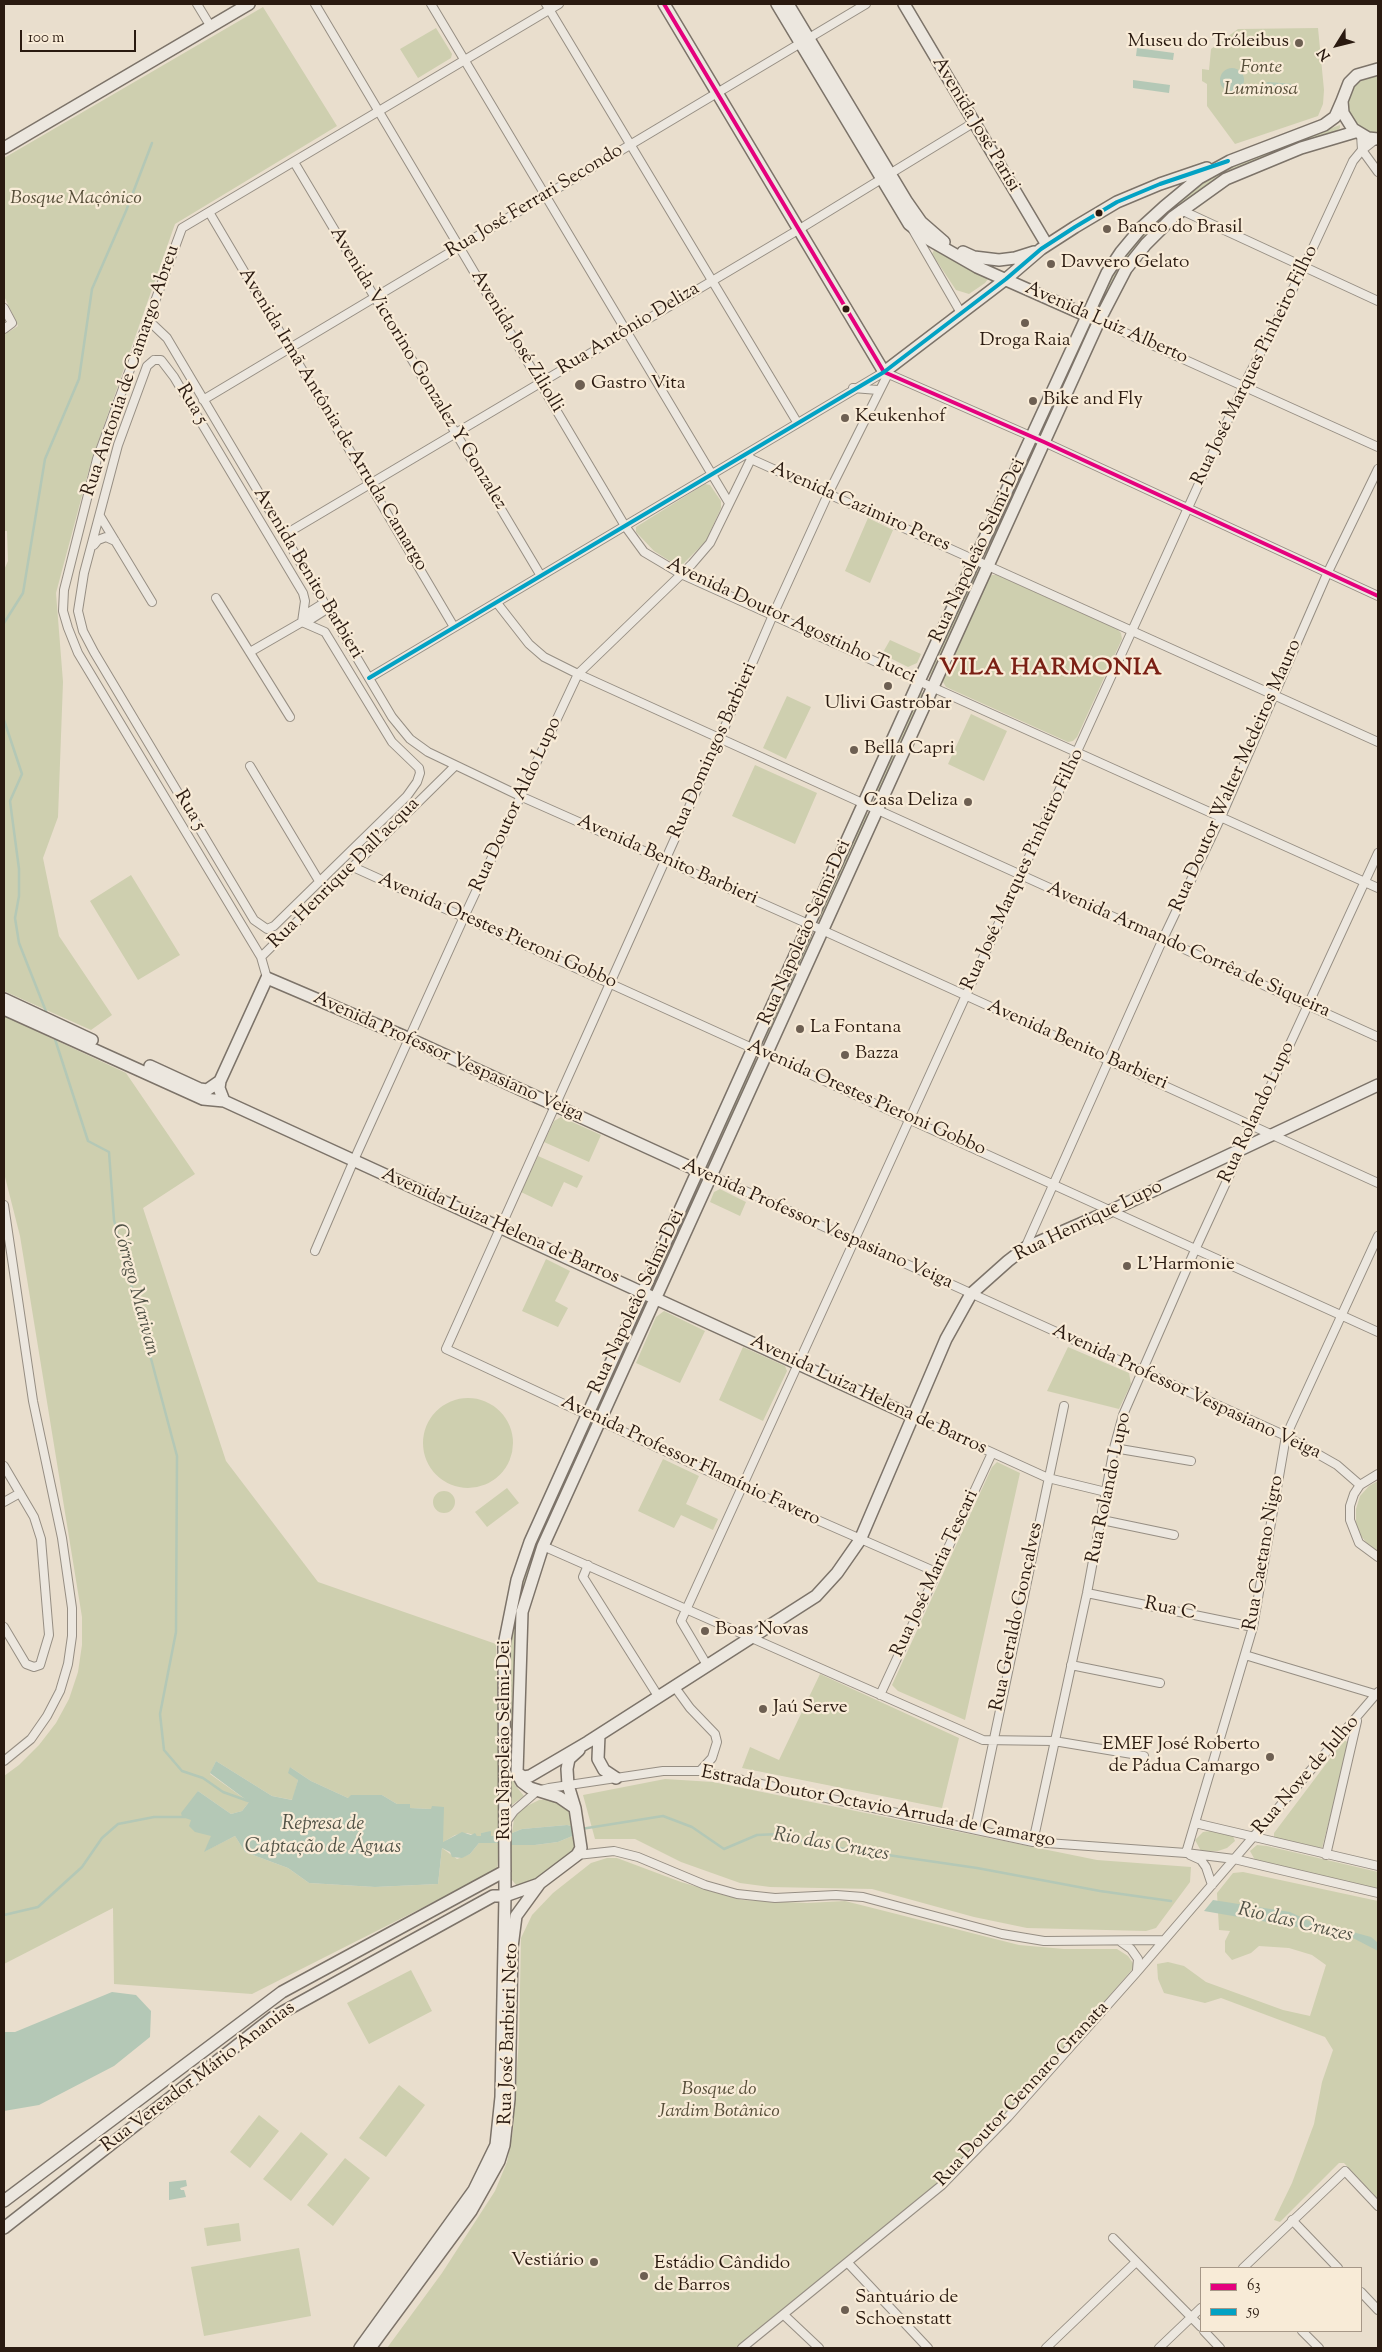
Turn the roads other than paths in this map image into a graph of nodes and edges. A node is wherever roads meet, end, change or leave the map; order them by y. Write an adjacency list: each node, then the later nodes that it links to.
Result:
1 (197, 4): 12 (street)
2 (249, 4): 12 (main road)
3 (315, 4): 18 (street, Avenida José Ziliolli)
4 (431, 4): 14 (street)
5 (559, 4): 11 (street, Rua Antonia de Camargo Abreu)
6 (664, 4): 16 (main road)
7 (778, 4): 13 (main road, Avenida Luiz Alberto)
8 (788, 4): 13 (main road, Avenida Luiz Alberto)
9 (866, 4): 13 (street, Rua José Ferrari Secondo)
10 (904, 4): 19 (main road, Avenida José Parisi)
11 (547, 7): 14 (street, Rua Antonia de Camargo Abreu); 22 (street)
12 (210, 27): 23 (main road)
13 (805, 41): 16 (street, Rua José Ferrari Secondo); 28 (main road, Avenida Luiz Alberto)
14 (465, 61): 18 (street, Rua Antonia de Camargo Abreu); 29 (street)
15 (1378, 69): 17 (main road, Rua Napoleão Selmi-Dei)
16 (717, 93): 22 (street, Rua José Ferrari Secondo); 33 (main road)
17 (1342, 101): 20 (main road); 25 (main road, Rua Napoleão Selmi-Dei)
18 (378, 111): 26 (street, Rua Antonia de Camargo Abreu); 34 (street, Avenida José Ziliolli)
19 (973, 123): 28 (street, Rua Antônio Deliza); 35 (main road, Avenida José Parisi)
20 (1358, 133): 21 (main road); 24 (street); 30 (main road, Rua Napoleão Selmi-Dei)
21 (1377, 139): 24 (street, Rua José Marques Pinheiro Filho)
22 (631, 145): 29 (street, Rua José Ferrari Secondo); 38 (street)
23 (4, 148)
24 (1362, 150): 27 (street); 36 (street, Rua José Marques Pinheiro Filho)
25 (1230, 161): 35 (main road); 43 (main road, Rua Napoleão Selmi-Dei)
26 (294, 162): 31 (street, Rua Antonia de Camargo Abreu); 39 (street, Avenida Victorino Gonzalez Y Gonzalez)
27 (1378, 172)
28 (886, 177): 32 (main road, Avenida Luiz Alberto); 33 (street, Rua Antônio Deliza); 35 (main road, Avenida Luiz Alberto)
29 (546, 196): 34 (street, Rua José Ferrari Secondo); 47 (street)
30 (1181, 210): 36 (street); 45 (main road, Rua Napoleão Selmi-Dei)
31 (209, 212): 44 (street, Rua Antonia de Camargo Abreu); 48 (street, Avenida Irmã Antônia de Arruda Camargo)
32 (909, 224): 37 (main road, Avenida Luiz Alberto); 42 (street)
33 (798, 230): 38 (street, Rua Antônio Deliza); 49 (main road)
34 (459, 247): 39 (street, Rua José Ferrari Secondo); 50 (street, Avenida José Ziliolli)
35 (1044, 247): 37 (main road)
36 (1304, 267): 40 (street); 51 (street, Rua José Marques Pinheiro Filho)
37 (1006, 279): 42 (main road); 43 (main road, Avenida Luiz Alberto)
38 (712, 280): 47 (street, Rua Antônio Deliza); 55 (street)
39 (374, 298): 48 (street, Rua José Ferrari Secondo); 56 (street, Avenida Victorino Gonzalez Y Gonzalez)
40 (1378, 301)
41 (4, 308): 46 (street)
42 (961, 313): 49 (main road)
43 (1086, 315): 45 (main road, Avenida Luiz Alberto); 57 (main road, Rua Napoleão Selmi-Dei)
44 (148, 320): 54 (street, Avenida Benito Barbieri); 113 (street, Rua Antonia de Camargo Abreu)
45 (1099, 321): 51 (street, Avenida Luiz Alberto); 58 (main road, Rua Napoleão Selmi-Dei)
46 (4, 329)
47 (626, 331): 50 (street, Rua Antônio Deliza); 62 (street)
48 (289, 348): 54 (street, Rua José Ferrari Secondo); 63 (street, Avenida Irmã Antônia de Arruda Camargo)
49 (886, 373): 52 (street); 53 (street, Rua Domingos Barbieri); 57 (street)
50 (541, 383): 56 (street, Rua Antônio Deliza); 68 (street, Avenida José Ziliolli)
51 (1243, 387): 59 (street, Avenida Luiz Alberto); 66 (street, Rua José Marques Pinheiro Filho)
52 (853, 388): 53 (street); 55 (street)
53 (878, 390): 64 (street, Rua Domingos Barbieri)
54 (203, 400): 69 (street, Avenida Benito Barbieri)
55 (797, 422): 60 (street)
56 (456, 433): 63 (street, Rua Antônio Deliza); 76 (street, Avenida Victorino Gonzalez Y Gonzalez)
57 (1031, 436): 58 (street); 72 (main road, Rua Napoleão Selmi-Dei)
58 (1044, 442): 66 (street); 73 (main road, Rua Napoleão Selmi-Dei)
59 (1378, 447)
60 (749, 456): 62 (street); 64 (street, Avenida Cazimiro Peres); 65 (street, Rua Doutor Aldo Lupo)
61 (1378, 469): 75 (street, Rua Doutor Walter Medeiros Mauro)
62 (712, 475): 65 (street); 68 (street)
63 (370, 484): 69 (street, Rua Antônio Deliza); 84 (street, Avenida Irmã Antônia de Arruda Camargo)
64 (829, 492): 72 (street, Avenida Cazimiro Peres); 82 (street, Rua Domingos Barbieri)
65 (729, 502): 74 (street, Rua Doutor Aldo Lupo)
66 (1187, 508): 75 (street); 85 (street, Rua José Marques Pinheiro Filho)
67 (100, 516): 70 (street); 71 (street, Rua 5); 83 (street, Rua 5)
68 (626, 526): 74 (street, Avenida Doutor Agostinho Tucci); 76 (street)
69 (284, 534): 81 (street, Avenida Benito Barbieri)
70 (115, 541): 71 (street); 79 (street)
71 (92, 547): 106 (street, Rua 5)
72 (974, 560): 73 (street, Avenida Cazimiro Peres); 89 (main road, Rua Napoleão Selmi-Dei)
73 (987, 567): 85 (street, Avenida Cazimiro Peres); 90 (main road, Rua Napoleão Selmi-Dei)
74 (681, 574): 82 (street, Avenida Doutor Agostinho Tucci); 87 (street, Rua Doutor Aldo Lupo)
75 (1327, 574): 77 (street); 91 (street, Rua Doutor Walter Medeiros Mauro)
76 (541, 576): 80 (street)
77 (1378, 596)
78 (216, 598): 86 (street)
79 (152, 602)
80 (497, 603): 84 (street); 87 (street, Avenida Armando Corrêa de Siqueira)
81 (326, 606): 83 (street); 88 (street, Avenida Benito Barbieri)
82 (773, 615): 89 (street, Avenida Doutor Agostinho Tucci); 93 (street, Rua Domingos Barbieri)
83 (303, 621): 86 (street); 106 (street, Rua 5)
84 (454, 627): 88 (street)
85 (1132, 630): 91 (street, Avenida Cazimiro Peres); 95 (street, Rua José Marques Pinheiro Filho)
86 (250, 652): 92 (street)
87 (578, 674): 93 (street, Avenida Armando Corrêa de Siqueira); 98 (street, Rua Doutor Aldo Lupo)
88 (369, 678): 97 (street, Avenida Benito Barbieri)
89 (919, 681): 90 (street, Avenida Doutor Agostinho Tucci); 99 (main road, Rua Napoleão Selmi-Dei)
90 (933, 687): 95 (street, Avenida Doutor Agostinho Tucci); 100 (main road, Rua Napoleão Selmi-Dei)
91 (1275, 694): 94 (street, Avenida Cazimiro Peres); 101 (street, Rua Doutor Walter Medeiros Mauro)
92 (290, 717)
93 (720, 738): 99 (street, Avenida Armando Corrêa de Siqueira); 103 (street, Rua Domingos Barbieri)
94 (1378, 742)
95 (1078, 752): 101 (street, Avenida Doutor Agostinho Tucci); 105 (street, Rua José Marques Pinheiro Filho)
96 (250, 766): 106 (street)
97 (455, 766): 98 (street, Avenida Benito Barbieri); 104 (street, Rua Henrique Dall'acqua)
98 (520, 796): 103 (street, Avenida Benito Barbieri); 109 (street, Rua Doutor Aldo Lupo)
99 (865, 803): 100 (street, Avenida Armando Corrêa de Siqueira); 110 (main road, Rua Napoleão Selmi-Dei)
100 (877, 809): 105 (street, Avenida Armando Corrêa de Siqueira); 111 (main road, Rua Napoleão Selmi-Dei)
101 (1221, 817): 107 (street, Avenida Doutor Agostinho Tucci); 112 (street, Rua Doutor Walter Medeiros Mauro)
102 (1378, 853): 107 (street, Rua Rolando Lupo)
103 (665, 861): 110 (street, Avenida Benito Barbieri); 115 (street, Rua Domingos Barbieri)
104 (353, 867): 109 (street, Avenida Orestes Pieroni Gobbo); 113 (street, Rua Henrique Dall'acqua)
105 (1020, 875): 112 (street, Avenida Armando Corrêa de Siqueira); 116 (street, Rua José Marques Pinheiro Filho)
106 (318, 881)
107 (1365, 882): 108 (street, Avenida Doutor Agostinho Tucci); 118 (street, Rua Rolando Lupo)
108 (1378, 888)
109 (464, 917): 115 (street, Avenida Orestes Pieroni Gobbo); 121 (street, Rua Doutor Aldo Lupo)
110 (809, 924): 111 (street, Avenida Benito Barbieri); 122 (main road, Rua Napoleão Selmi-Dei)
111 (822, 930): 116 (street, Avenida Benito Barbieri); 123 (main road, Rua Napoleão Selmi-Dei)
112 (1162, 941): 118 (street, Avenida Armando Corrêa de Siqueira); 124 (street, Rua Doutor Walter Medeiros Mauro)
113 (261, 957): 114 (street, Rua Henrique Dall'acqua)
114 (267, 978): 121 (main road, Avenida Professor Vespasiano Veiga); 125 (main road, Rua Henrique Dall'acqua)
115 (610, 983): 122 (street, Avenida Orestes Pieroni Gobbo); 128 (street, Rua Domingos Barbieri)
116 (966, 996): 124 (street, Avenida Benito Barbieri); 129 (street, Rua José Marques Pinheiro Filho)
117 (4, 1000): 125 (main road)
118 (1308, 1005): 120 (street, Avenida Armando Corrêa de Siqueira); 130 (street, Rua Rolando Lupo)
119 (4, 1009): 127 (main road, Avenida Luiza Helena de Barros)
120 (1378, 1037)
121 (410, 1039): 128 (main road, Avenida Professor Vespasiano Veiga); 133 (street, Rua Doutor Aldo Lupo)
122 (754, 1048): 123 (street, Avenida Orestes Pieroni Gobbo); 134 (main road, Rua Napoleão Selmi-Dei)
123 (766, 1054): 129 (street, Avenida Orestes Pieroni Gobbo); 135 (main road, Rua Napoleão Selmi-Dei)
124 (1110, 1060): 130 (street, Avenida Benito Barbieri); 137 (street, Rua Doutor Walter Medeiros Mauro)
125 (220, 1081): 127 (main road)
126 (1378, 1085): 131 (main road, Rua Henrique Lupo)
127 (224, 1101): 133 (main road, Avenida Luiza Helena de Barros)
128 (554, 1105): 134 (main road, Avenida Professor Vespasiano Veiga); 140 (street, Rua Domingos Barbieri)
129 (910, 1120): 137 (street, Avenida Orestes Pieroni Gobbo); 142 (street, Rua José Marques Pinheiro Filho)
130 (1253, 1126): 131 (street, Avenida Benito Barbieri); 132 (street, Rua Rolando Lupo)
131 (1275, 1135): 132 (main road, Rua Henrique Lupo); 136 (street, Avenida Benito Barbieri)
132 (1241, 1150): 139 (main road, Rua Henrique Lupo); 145 (street, Rua Rolando Lupo)
133 (354, 1160): 140 (main road, Avenida Luiza Helena de Barros); 146 (street, Rua Doutor Aldo Lupo)
134 (697, 1170): 135 (main road, Avenida Professor Vespasiano Veiga); 148 (main road, Rua Napoleão Selmi-Dei)
135 (712, 1176): 142 (street, Avenida Professor Vespasiano Veiga); 150 (main road, Rua Napoleão Selmi-Dei)
136 (1378, 1183)
137 (1053, 1184): 139 (street, Avenida Orestes Pieroni Gobbo); 144 (street, Rua Doutor Walter Medeiros Mauro)
138 (4, 1205): 143 (street)
139 (1110, 1211): 144 (main road, Rua Henrique Lupo); 145 (street, Avenida Orestes Pieroni Gobbo)
140 (500, 1228): 148 (main road, Avenida Luiza Helena de Barros); 153 (street, Rua Domingos Barbieri)
141 (1378, 1236): 151 (street, Rua Caetano Nigro)
142 (854, 1240): 149 (street, Avenida Professor Vespasiano Veiga); 154 (street, Rua José Marques Pinheiro Filho)
143 (12, 1248): 147 (street); 198 (street)
144 (1025, 1248): 149 (main road, Rua Henrique Lupo)
145 (1195, 1250): 151 (street, Avenida Orestes Pieroni Gobbo); 155 (street, Rua Rolando Lupo)
146 (315, 1251)
147 (4, 1253)
148 (643, 1292): 150 (main road, Avenida Luiza Helena de Barros); 157 (main road, Rua Napoleão Selmi-Dei)
149 (971, 1294): 155 (street, Avenida Professor Vespasiano Veiga); 158 (main road, Rua Henrique Lupo)
150 (656, 1298): 154 (main road, Avenida Luiza Helena de Barros); 159 (main road, Rua Napoleão Selmi-Dei)
151 (1342, 1315): 152 (street, Avenida Orestes Pieroni Gobbo); 160 (street, Rua Caetano Nigro)
152 (1378, 1332)
153 (446, 1349): 157 (street, Avenida Professor Flamínio Favero)
154 (799, 1364): 158 (main road, Avenida Luiza Helena de Barros); 168 (street, Rua José Marques Pinheiro Filho)
155 (1143, 1372): 160 (street, Avenida Professor Vespasiano Veiga); 161 (street, Rua Rolando Lupo)
156 (1064, 1406): 166 (street, Rua Geraldo Gonçalves)
157 (586, 1414): 159 (street, Avenida Professor Flamínio Favero); 206 (main road, Rua Napoleão Selmi-Dei)
158 (914, 1417): 162 (street, Avenida Luiza Helena de Barros); 174 (main road, Rua Henrique Lupo)
159 (600, 1421): 168 (street, Avenida Professor Flamínio Favero); 175 (main road, Rua Napoleão Selmi-Dei)
160 (1286, 1436): 167 (street, Avenida Professor Vespasiano Veiga); 182 (street, Rua Caetano Nigro)
161 (1114, 1448): 163 (street); 169 (street, Rua Rolando Lupo)
162 (992, 1453): 166 (street, Avenida Luiza Helena de Barros); 178 (street, Rua José Maria Tescari)
163 (1191, 1461)
164 (4, 1466): 170 (street)
165 (1378, 1474): 167 (street)
166 (1048, 1478): 169 (street, Avenida Luiza Helena de Barros); 194 (street, Rua Geraldo Gonçalves)
167 (1360, 1485): 176 (street)
168 (742, 1487): 174 (street, Avenida Professor Flamínio Favero); 180 (street, Rua José Marques Pinheiro Filho)
169 (1106, 1492): 172 (street, Rua Rolando Lupo)
170 (20, 1493): 171 (street); 181 (street)
171 (4, 1502)
172 (1102, 1520): 173 (street); 179 (street, Rua Rolando Lupo)
173 (1174, 1534)
174 (860, 1540): 178 (street, Avenida Professor Flamínio Favero); 183 (main road, Rua Henrique Lupo)
175 (544, 1546): 177 (street); 200 (main road, Rua Napoleão Selmi-Dei)
176 (1378, 1558)
177 (588, 1565): 180 (street); 191 (street)
178 (936, 1572): 190 (street, Rua José Maria Tescari)
179 (1087, 1593): 182 (street, Rua C); 186 (street, Rua Rolando Lupo)
180 (687, 1610): 183 (street); 185 (street)
181 (4, 1627)
182 (1253, 1627): 184 (street, Rua Caetano Nigro)
183 (750, 1638): 185 (main road, Rua Henrique Lupo); 190 (street)
184 (1245, 1655): 189 (street); 205 (street, Rua Caetano Nigro)
185 (707, 1665): 188 (main road, Rua Henrique Lupo)
186 (1071, 1665): 187 (street); 195 (street, Rua Rolando Lupo)
187 (1160, 1683)
188 (674, 1686): 191 (main road, Rua Henrique Lupo); 199 (street)
189 (1378, 1694): 192 (street, Rua Nove de Julho)
190 (880, 1695): 194 (street)
191 (658, 1696): 193 (main road, Rua Henrique Lupo)
192 (1357, 1719): 208 (street, Rua Nove de Julho); 212 (street)
193 (599, 1735): 196 (main road, Rua Henrique Lupo); 201 (main road)
194 (992, 1741): 195 (street); 207 (street, Rua Geraldo Gonçalves)
195 (1054, 1741): 197 (street); 209 (street, Rua Rolando Lupo)
196 (588, 1742): 200 (main road, Rua Henrique Lupo); 202 (main road, Rua Henrique Lupo)
197 (1144, 1756)
198 (4, 1761)
199 (700, 1771): 201 (street, Estrada Doutor Octavio Arruda de Camargo); 207 (street, Estrada Doutor Octavio Arruda de Camargo)
200 (517, 1773): 203 (main road, Rua Napoleão Selmi-Dei)
201 (616, 1778): 202 (street, Estrada Doutor Octavio Arruda de Camargo)
202 (568, 1785): 203 (street, Estrada Doutor Octavio Arruda de Camargo); 204 (main road, Rua Henrique Lupo)
203 (538, 1791): 204 (main road); 206 (street, Estrada Doutor Octavio Arruda de Camargo)
204 (576, 1812): 211 (main road)
205 (1195, 1823): 208 (street); 210 (street, Rua Caetano Nigro)
206 (506, 1824): 215 (main road, Rua Napoleão Selmi-Dei)
207 (975, 1829): 209 (street, Estrada Doutor Octavio Arruda de Camargo)
208 (1254, 1836): 212 (street); 213 (street, Rua Nove de Julho)
209 (1033, 1842): 210 (street, Estrada Doutor Octavio Arruda de Camargo)
210 (1186, 1853): 213 (street, Estrada Doutor Octavio Arruda de Camargo); 217 (street)
211 (577, 1855): 216 (main road, Rua José Barbieri Neto); 221 (street)
212 (1326, 1855): 214 (street)
213 (1234, 1859): 217 (street); 218 (street, Estrada Doutor Octavio Arruda de Camargo)
214 (1378, 1866)
215 (505, 1871): 219 (main road, Rua Napoleão Selmi-Dei); 223 (main road, Rua Vereador Mário Ananias)
216 (540, 1883): 219 (main road, Rua Vereador Mário Ananias); 241 (main road, Rua José Barbieri Neto)
217 (1210, 1888): 220 (street, Rua Doutor Gennaro Granata)
218 (1378, 1893)
219 (505, 1896): 226 (main road, Rua Vereador Mário Ananias); 240 (main road, Rua José Barbieri Neto)
220 (1163, 1940): 221 (street); 222 (street, Rua Doutor Gennaro Granata)
221 (1121, 1942): 222 (street)
222 (1136, 1973): 229 (street, Rua Doutor Gennaro Granata)
223 (4, 2200)
224 (1378, 2206): 225 (street)
225 (1292, 2220): 230 (street); 231 (street)
226 (4, 2228)
227 (1113, 2238): 228 (street)
228 (1136, 2262): 236 (street); 245 (street)
229 (848, 2263): 235 (street, Rua Doutor Gennaro Granata); 244 (street)
230 (1244, 2267)
231 (1337, 2267)
232 (1362, 2293): 234 (street)
233 (1200, 2309): 236 (street)
234 (1378, 2310)
235 (784, 2315): 242 (street, Rua Doutor Gennaro Granata); 243 (street)
236 (1191, 2317): 237 (street); 246 (street)
237 (1200, 2326)
238 (1205, 2332): 247 (street)
239 (1303, 2332): 248 (street)
240 (360, 2348)
241 (370, 2348)
242 (742, 2348)
243 (819, 2348)
244 (928, 2348)
245 (1046, 2348)
246 (1159, 2348)
247 (1220, 2348)
248 (1319, 2348)

